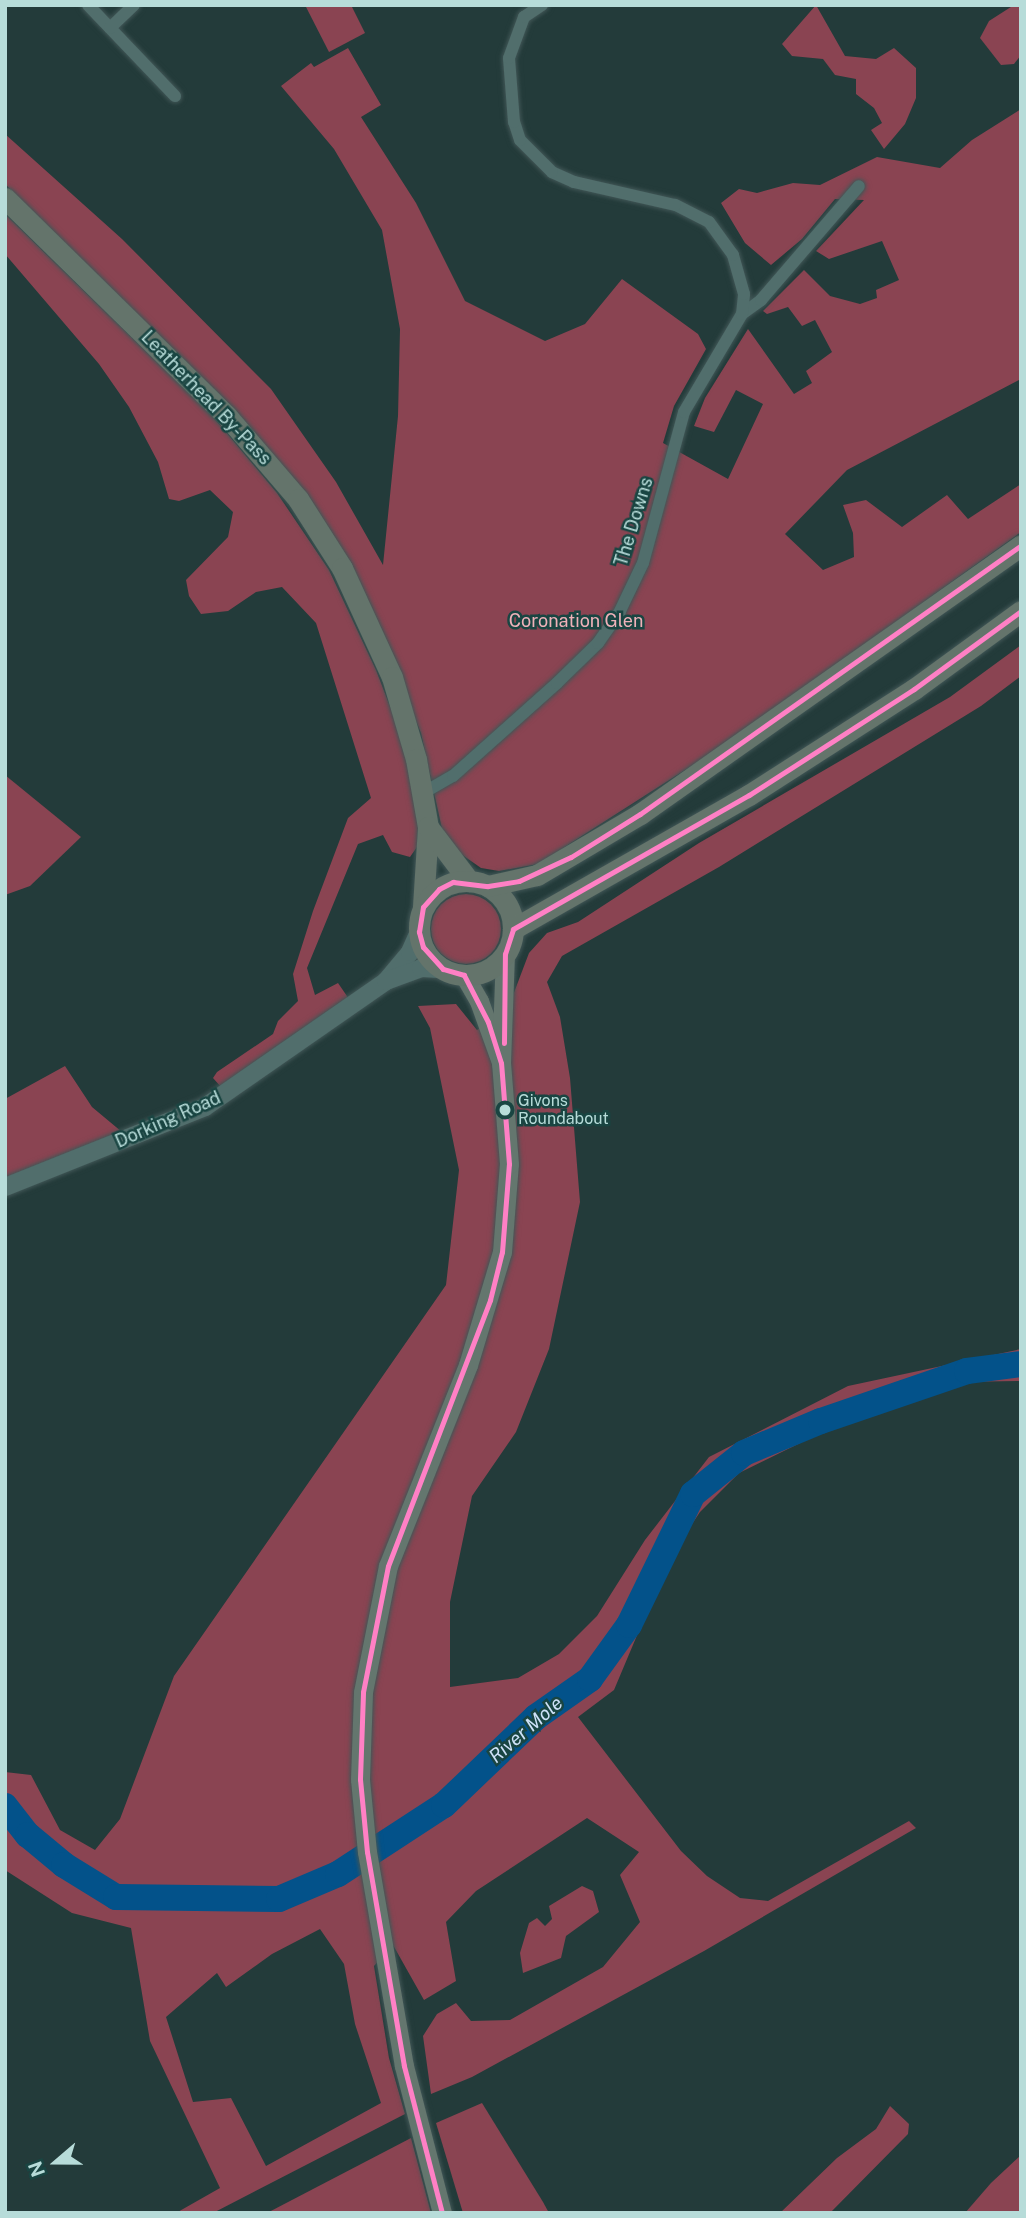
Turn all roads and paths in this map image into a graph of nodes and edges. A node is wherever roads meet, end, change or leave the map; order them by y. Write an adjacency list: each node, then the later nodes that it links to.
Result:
1 (89, 5): 6 (street)
2 (134, 5): 6 (street)
3 (516, 5): 5 (street)
4 (542, 5): 5 (street)
5 (524, 17): 10 (street, The Downs)
6 (110, 28): 7 (street)
7 (175, 96)
8 (859, 186): 10 (street, The Downs)
9 (5, 198): 13 (highway, Leatherhead By-Pass)
10 (742, 314): 13 (street, The Downs)
11 (1021, 545): 15 (highway)
12 (1021, 611): 17 (highway)
13 (423, 793): 14 (highway, Leatherhead By-Pass)
14 (428, 827): 15 (highway, Leatherhead By-Pass); 16 (highway, Leatherhead By-Pass)
15 (478, 883): 16 (highway); 17 (highway)
16 (423, 907): 18 (highway)
17 (513, 929): 19 (highway)
18 (419, 932): 20 (highway); 22 (main road, Dorking Road)
19 (505, 954): 21 (highway); 23 (main road)
20 (443, 969): 21 (highway); 22 (main road, Dorking Road)
21 (464, 975): 23 (main road)
22 (386, 981): 24 (main road, Dorking Road)
23 (501, 1063): 25 (main road)
24 (5, 1187)
25 (442, 2213)

